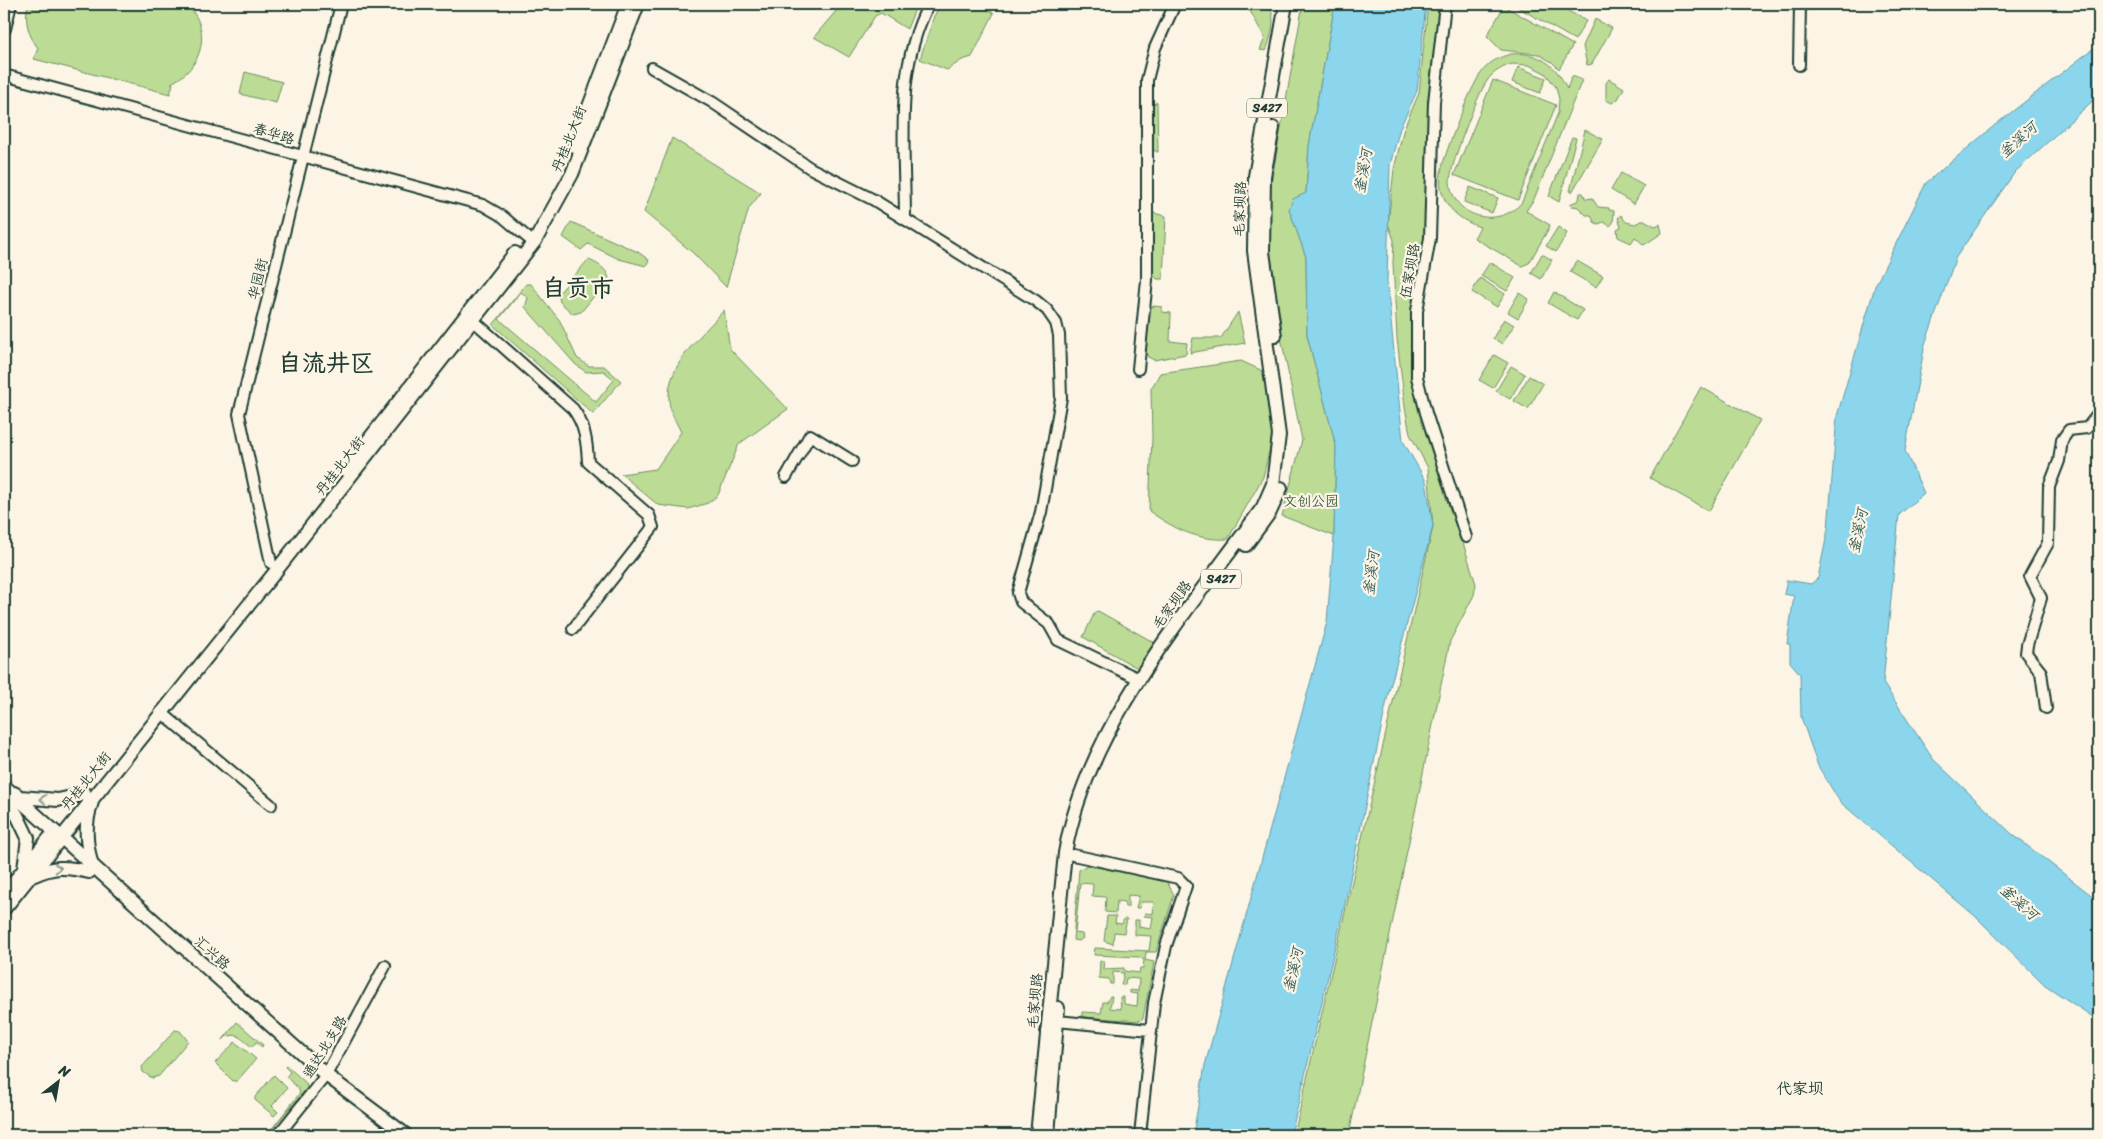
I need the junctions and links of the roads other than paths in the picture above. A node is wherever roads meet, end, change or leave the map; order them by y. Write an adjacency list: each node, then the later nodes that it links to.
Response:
1 (10, 4): 11 (main road)
2 (341, 4): 15 (street, 华园街)
3 (628, 4): 17 (main road, 丹桂北大街)
4 (638, 4): 18 (main road, 丹桂北大街)
5 (929, 4): 16 (street)
6 (1175, 4): 19 (street)
7 (1286, 4): 26 (main road, 毛家坝路 / S427)
8 (1293, 4): 34 (main road, 毛家坝路 / S427)
9 (1445, 4): 23 (street, 伍家坝路)
10 (1800, 4): 12 (street)
11 (4, 29)
12 (1799, 65)
13 (652, 68): 16 (street)
14 (4, 75): 15 (street, 春华路)
15 (302, 157): 17 (street, 春华路); 24 (street, 华园街)
16 (905, 219): 26 (street)
17 (528, 238): 24 (main road, 丹桂北大街)
18 (474, 321): 25 (street); 28 (main road, 丹桂北大街)
19 (1138, 369)
20 (2099, 413): 27 (street)
21 (852, 460): 22 (street)
22 (786, 477)
23 (1466, 537)
24 (271, 563): 30 (main road, 丹桂北大街)
25 (573, 629)
26 (1140, 679): 46 (main road, 毛家坝路 / S427)
27 (2046, 708)
28 (161, 712): 30 (main road, 丹桂北大街); 32 (street)
29 (4, 786): 30 (main road, one-way to 29); 33 (main road)
30 (89, 795): 33 (main road, 丹桂北大街); 35 (main road)
31 (4, 796): 33 (main road); 36 (main road)
32 (271, 805)
33 (56, 837): 35 (main road, 汇兴路); 36 (main road, 丹桂北大街)
34 (1073, 855): 40 (main road, 毛家坝路 / S427); 41 (street)
35 (90, 869): 36 (main road, one-way to 35); 42 (main road, 汇兴路)
36 (27, 873): 37 (main road, 丹桂北大街); 38 (main road, 丹桂北大街)
37 (4, 894)
38 (4, 909)
39 (385, 966): 42 (street, 通达北支路)
40 (1057, 1021): 41 (street); 47 (main road, 毛家坝路 / S427)
41 (1150, 1030): 48 (street)
42 (324, 1078): 43 (street, 通达北支路); 44 (main road); 45 (main road, 汇兴路)
43 (278, 1135)
44 (390, 1135)
45 (406, 1135)
46 (1038, 1135)
47 (1048, 1135)
48 (1140, 1135)

